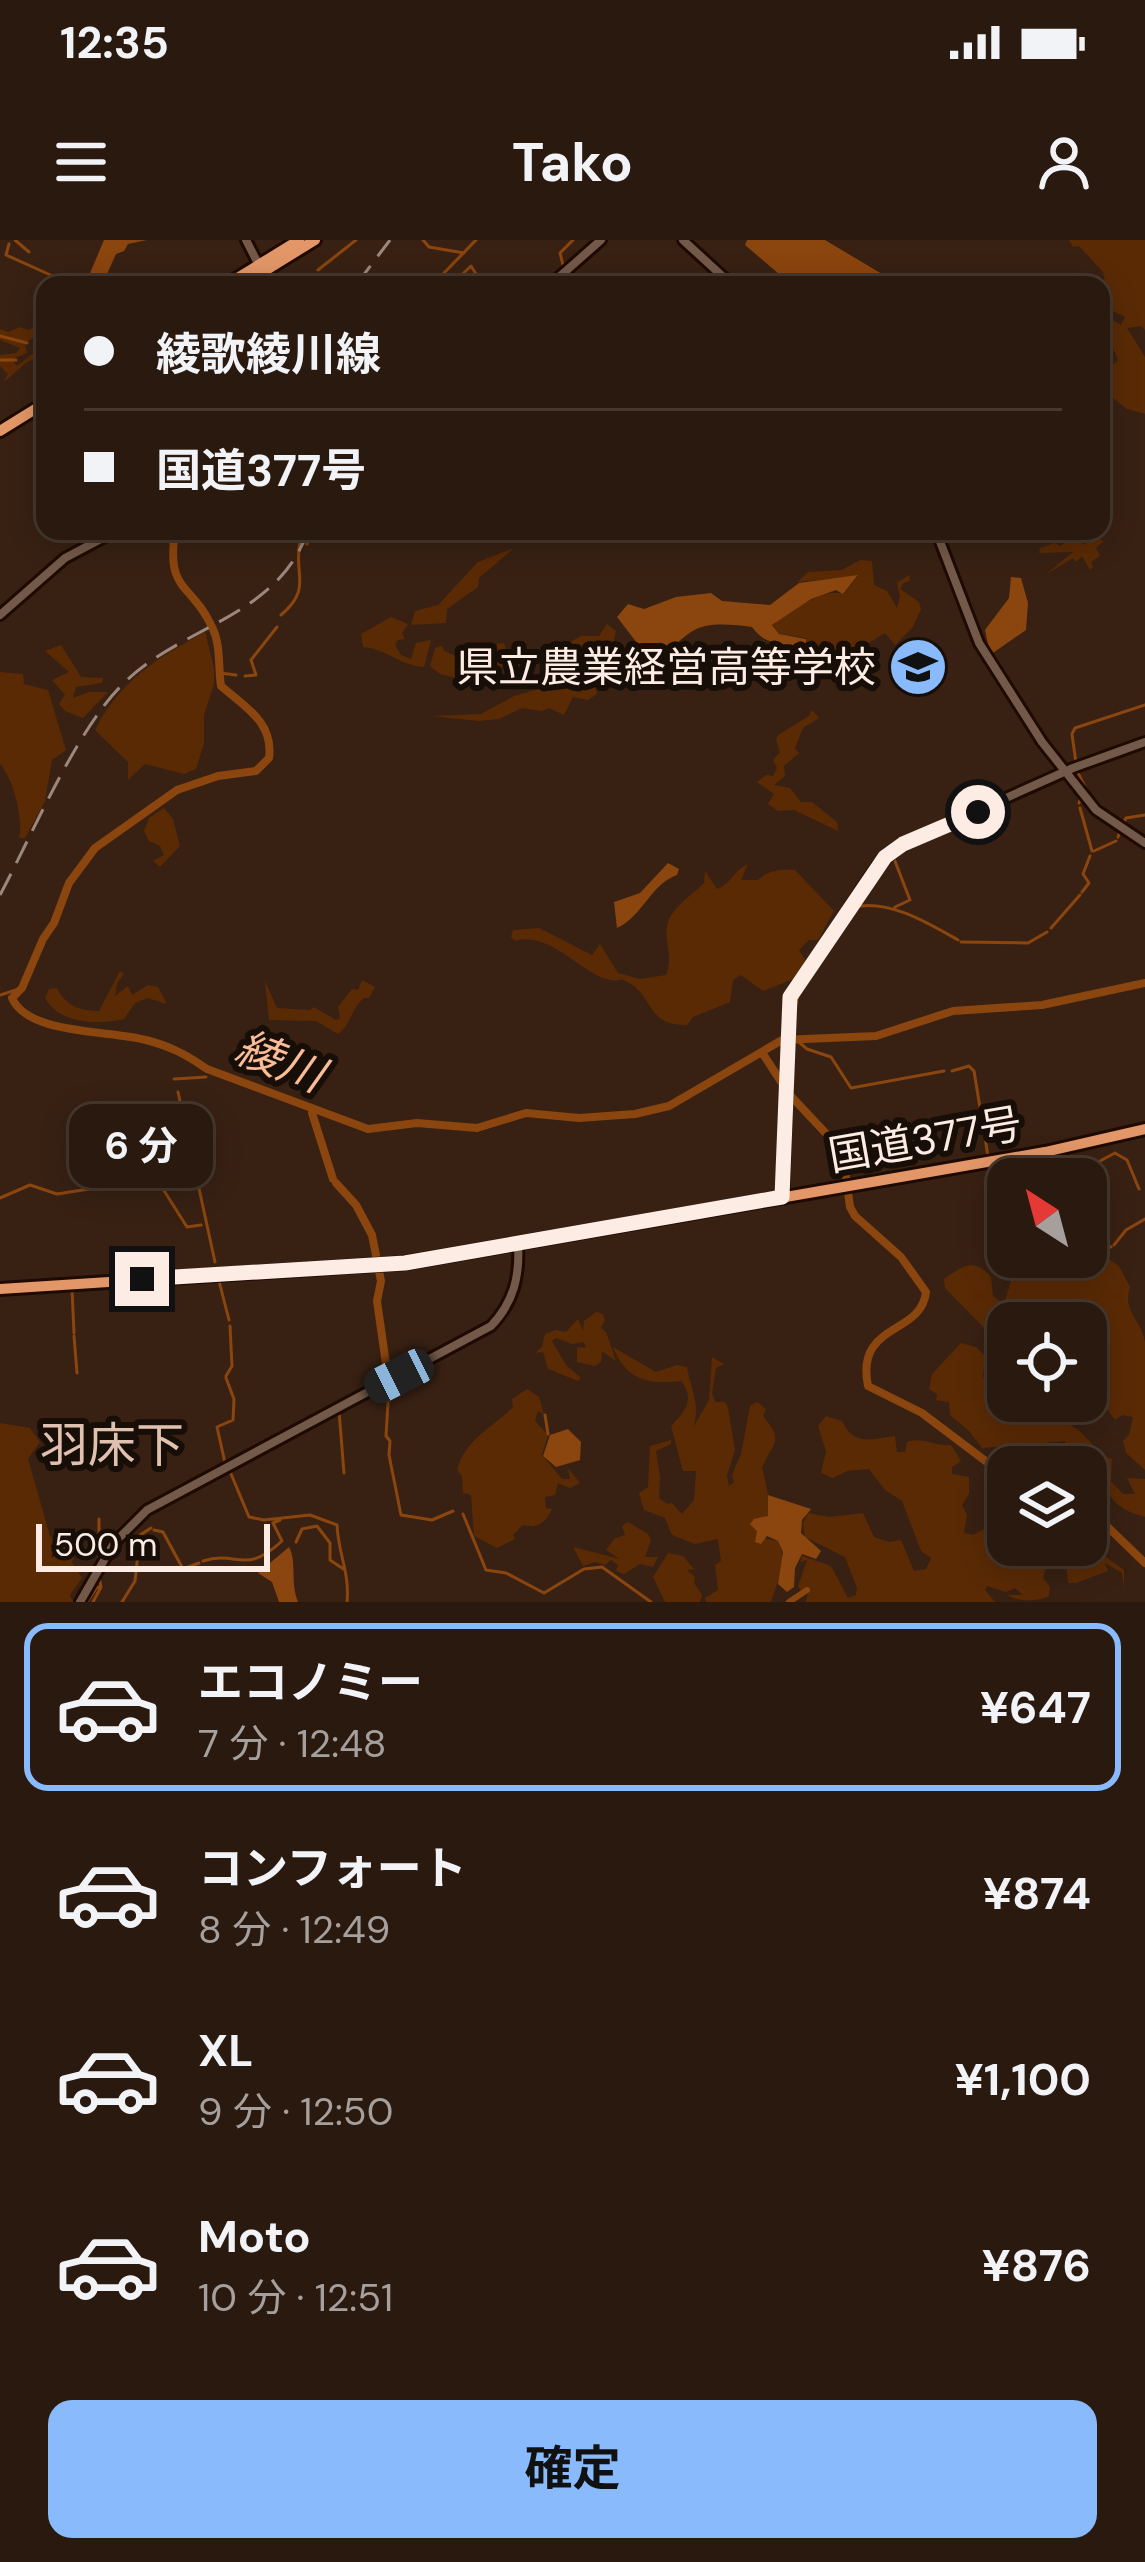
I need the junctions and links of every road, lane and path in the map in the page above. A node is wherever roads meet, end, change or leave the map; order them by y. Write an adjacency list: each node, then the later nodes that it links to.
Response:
1 (246, 240): 6 (main road)
2 (298, 240): 6 (highway)
3 (315, 240): 6 (highway)
4 (601, 240): 10 (main road)
5 (683, 240): 11 (main road)
6 (261, 268): 7 (highway); 8 (highway); 9 (main road)
7 (245, 276)
8 (252, 276)
9 (265, 276)
10 (560, 276)
11 (722, 276)
12 (36, 406): 13 (highway)
13 (0, 428)
14 (99, 540): 16 (main road)
15 (939, 540): 18 (main road)
16 (0, 615)
17 (1145, 742): 18 (main road)
18 (1065, 772): 19 (main road); 21 (main road)
19 (1145, 843)
20 (1145, 1129): 21 (highway, 国道377号)
21 (782, 1197): 22 (highway, 国道377号)
22 (518, 1243): 23 (highway, 国道377号); 24 (main road)
23 (0, 1289)
24 (80, 1602)

